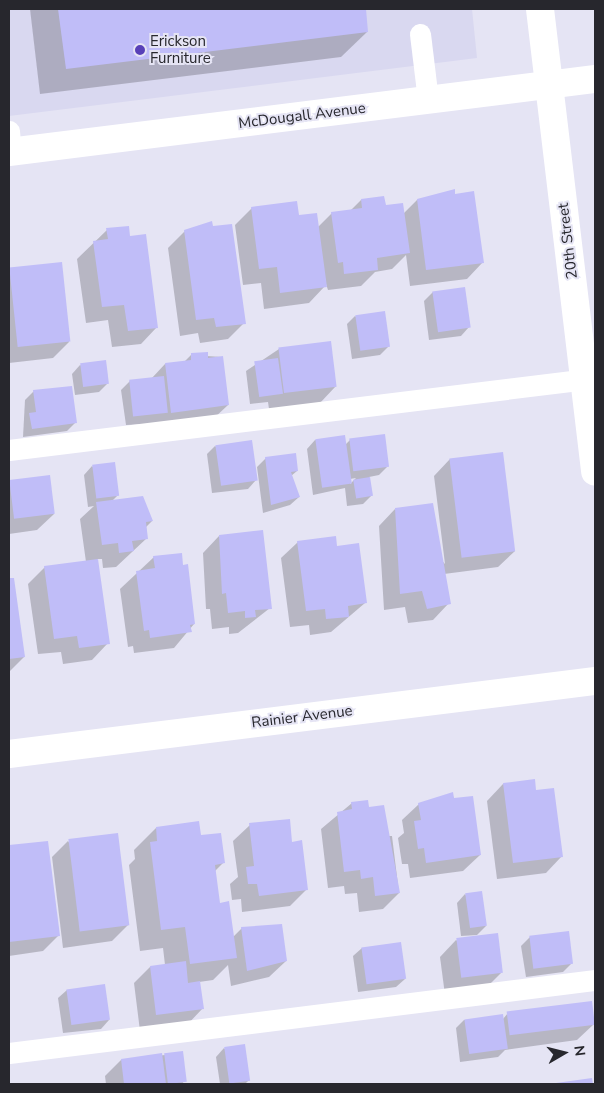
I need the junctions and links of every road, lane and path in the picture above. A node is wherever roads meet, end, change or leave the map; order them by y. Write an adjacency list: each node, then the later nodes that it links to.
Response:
1 (540, 9): 4 (street, 20th Street)
2 (420, 34): 5 (lane)
3 (595, 79): 4 (street, McDougall Avenue)
4 (549, 85): 5 (street, McDougall Avenue); 7 (street, 20th Street)
5 (428, 100): 6 (street, McDougall Avenue)
6 (10, 145)
7 (590, 379): 8 (lane); 9 (street, 20th Street)
8 (9, 450)
9 (595, 472)
10 (595, 681): 11 (street, Rainier Avenue)
11 (9, 754)
12 (595, 980): 13 (lane)
13 (9, 1052)

